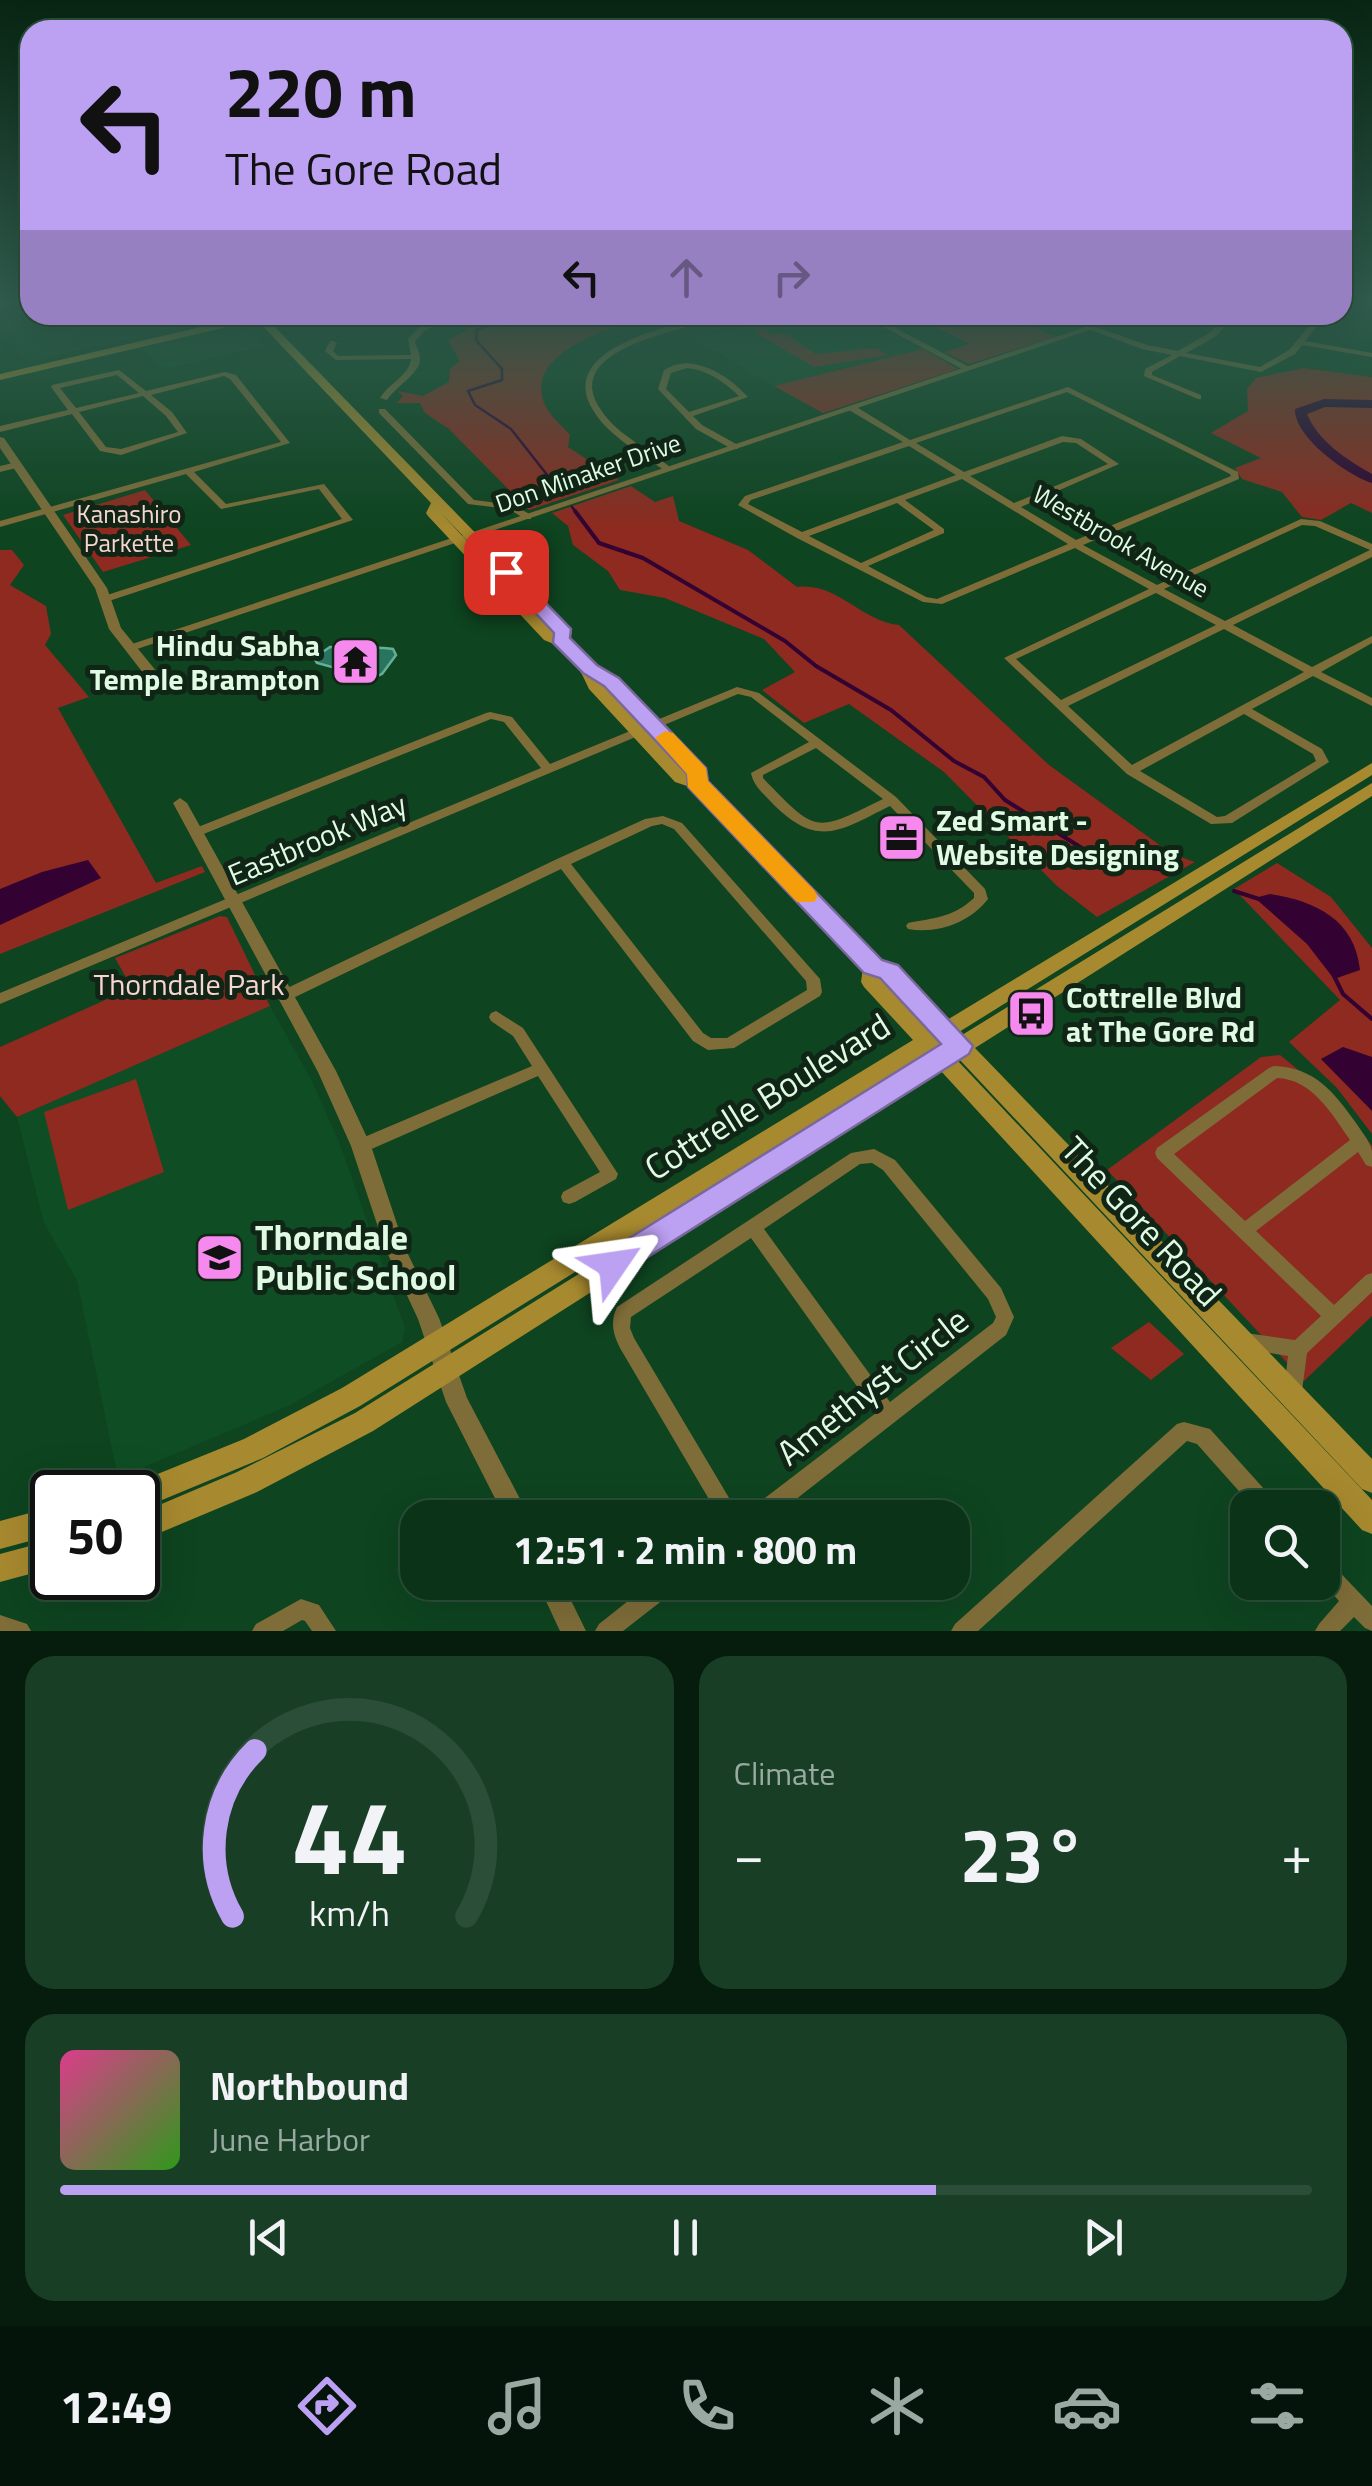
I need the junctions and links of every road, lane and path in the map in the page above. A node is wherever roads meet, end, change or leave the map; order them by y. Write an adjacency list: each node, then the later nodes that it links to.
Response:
1 (90, 378): 16 (street)
2 (127, 378): 12 (street)
3 (215, 378): 12 (street)
4 (233, 378): 26 (street)
5 (319, 378): 34 (main road, The Gore Road)
6 (404, 378): 14 (street)
7 (588, 378): 24 (street)
8 (665, 378): 18 (street)
9 (718, 378): 18 (street)
10 (945, 378): 15 (street, Don Minaker Drive)
11 (1153, 378): 13 (street)
12 (146, 393): 16 (street); 16 (street)
13 (1198, 397)
14 (384, 398)
15 (852, 408): 21 (street, Westbrook Avenue); 22 (street, Don Minaker Drive)
16 (73, 411): 19 (street)
17 (382, 411): 31 (street)
18 (688, 416): 22 (street)
19 (0, 429)
20 (0, 440): 23 (street)
21 (911, 441): 27 (street, Westbrook Avenue); 33 (street); 35 (street)
22 (735, 447): 24 (street, Don Minaker Drive)
23 (17, 465): 25 (street); 30 (street)
24 (668, 469): 31 (street, Don Minaker Drive)
25 (0, 470)
26 (190, 473): 30 (street); 39 (street)
27 (965, 474): 28 (street); 29 (street, Westbrook Avenue); 29 (street)
28 (898, 499): 33 (street); 37 (street)
29 (1015, 506): 35 (street, Westbrook Avenue)
30 (50, 513): 32 (street); 39 (street)
31 (528, 517): 34 (street, Don Minaker Drive)
32 (0, 524)
33 (800, 536): 37 (street)
34 (465, 537): 42 (street); 48 (main road, The Gore Road)
35 (1077, 545): 37 (street); 38 (street, Westbrook Avenue)
36 (1372, 550): 38 (street); 40 (street)
37 (861, 566)
38 (1154, 588): 40 (street, Westbrook Avenue); 46 (street)
39 (105, 599): 42 (street)
40 (1224, 626): 43 (street, Westbrook Avenue); 46 (street)
41 (1372, 640): 43 (street)
42 (130, 648): 44 (street)
43 (1312, 672): 45 (street, Westbrook Avenue); 47 (street)
44 (152, 675)
45 (1372, 703)
46 (1059, 706): 52 (street)
47 (1243, 709): 52 (street); 52 (street)
48 (644, 727): 49 (street, Eastbrook Way); 50 (street, Eastbrook Way); 64 (main road, The Gore Road)
49 (817, 743): 54 (street); 54 (street)
50 (546, 768): 56 (street); 59 (street, Eastbrook Way)
51 (1372, 768): 58 (main road, Cottrelle Boulevard)
52 (1131, 770)
53 (1372, 788): 58 (main road, Cottrelle Boulevard)
54 (892, 800): 60 (street)
55 (180, 803): 56 (street)
56 (197, 832): 59 (street)
57 (562, 862): 57 (street); 61 (street)
58 (1177, 898): 64 (main road, Cottrelle Boulevard)
59 (236, 901): 61 (street); 62 (street, Eastbrook Way)
60 (913, 926)
61 (284, 996): 67 (street)
62 (0, 999)
63 (496, 1017): 65 (street)
64 (943, 1044): 74 (main road, Cottrelle Boulevard); 75 (main road, The Gore Road); 77 (main road, Cottrelle Boulevard)
65 (542, 1068): 67 (street); 69 (street)
66 (1359, 1142): 68 (street); 71 (street); 71 (street)
67 (361, 1146): 74 (street)
68 (1372, 1160)
69 (569, 1197)
70 (752, 1226): 79 (street); 79 (street, Amethyst Circle); 84 (street, Amethyst Circle)
71 (1244, 1231): 73 (street)
72 (1372, 1282): 73 (street)
73 (1332, 1316): 76 (street)
74 (438, 1345): 77 (street); 81 (main road, Cottrelle Boulevard)
75 (1236, 1348): 76 (street); 78 (main road, The Gore Road); 87 (main road, The Gore Road)
76 (1298, 1349): 78 (street)
77 (447, 1371): 83 (street); 86 (main road, Cottrelle Boulevard)
78 (1293, 1396): 80 (main road, The Gore Road)
79 (888, 1415): 85 (street, Amethyst Circle)
80 (1372, 1479)
81 (160, 1487)
82 (1252, 1490): 103 (street)
83 (507, 1500)
84 (721, 1500)
85 (778, 1500)
86 (160, 1518)
87 (1372, 1520)
88 (30, 1527): 89 (main road)
89 (0, 1535)
90 (30, 1560): 91 (main road)
91 (0, 1568)
92 (1340, 1587): 95 (street)
93 (558, 1600): 101 (street)
94 (646, 1600): 102 (street)
95 (1354, 1602): 96 (street); 104 (street)
96 (1372, 1621)
97 (0, 1626): 98 (street)
98 (20, 1631)
99 (263, 1631): 100 (street)
100 (326, 1631)
101 (573, 1631)
102 (606, 1631)
103 (962, 1631)
104 (1326, 1631)

